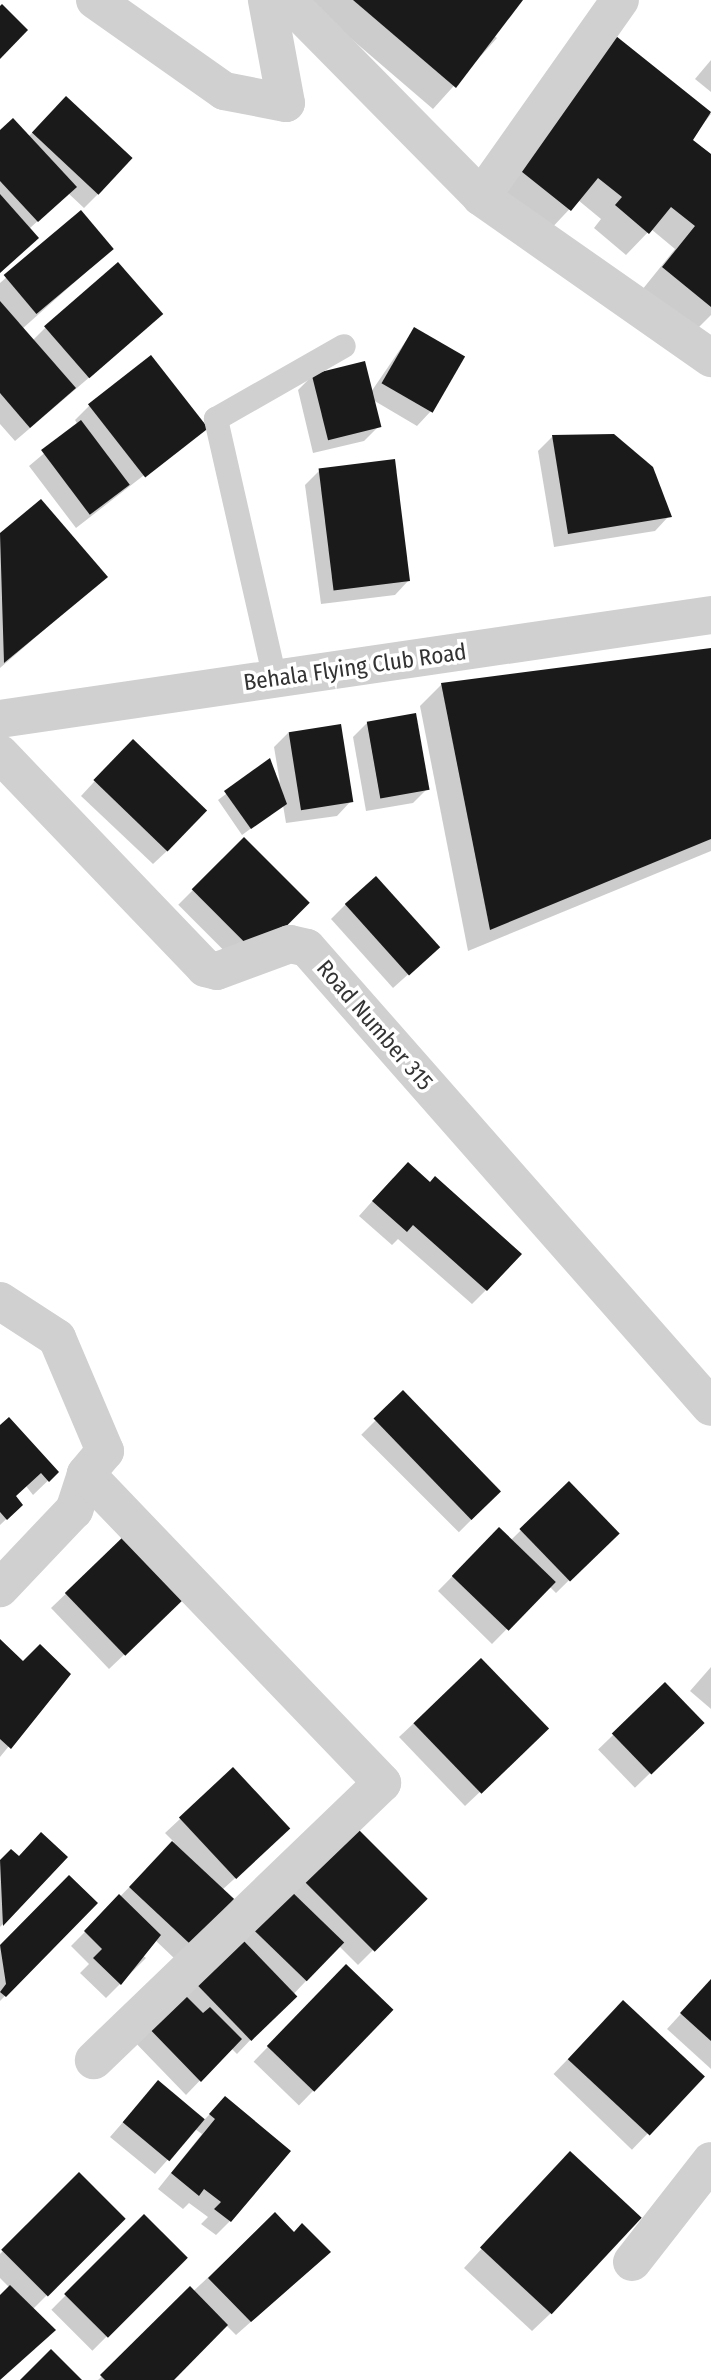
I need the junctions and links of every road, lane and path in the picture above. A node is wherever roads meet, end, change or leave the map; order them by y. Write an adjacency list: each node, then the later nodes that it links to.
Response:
1 (95, 0): 2 (street)
2 (267, 0)
3 (287, 0): 5 (street)
4 (620, 0): 5 (street)
5 (481, 197): 7 (street)
6 (344, 345): 9 (lane)
7 (709, 354)
8 (711, 615): 9 (street, Behala Flying Club Road)
9 (275, 678): 10 (street, Behala Flying Club Road)
10 (0, 719)
11 (0, 754): 13 (street, Road Number 315)
12 (0, 1301): 14 (street)
13 (711, 1406)
14 (86, 1474): 15 (street); 16 (street)
15 (0, 1588)
16 (94, 2060)
17 (711, 2161): 18 (street)
18 (632, 2262)

